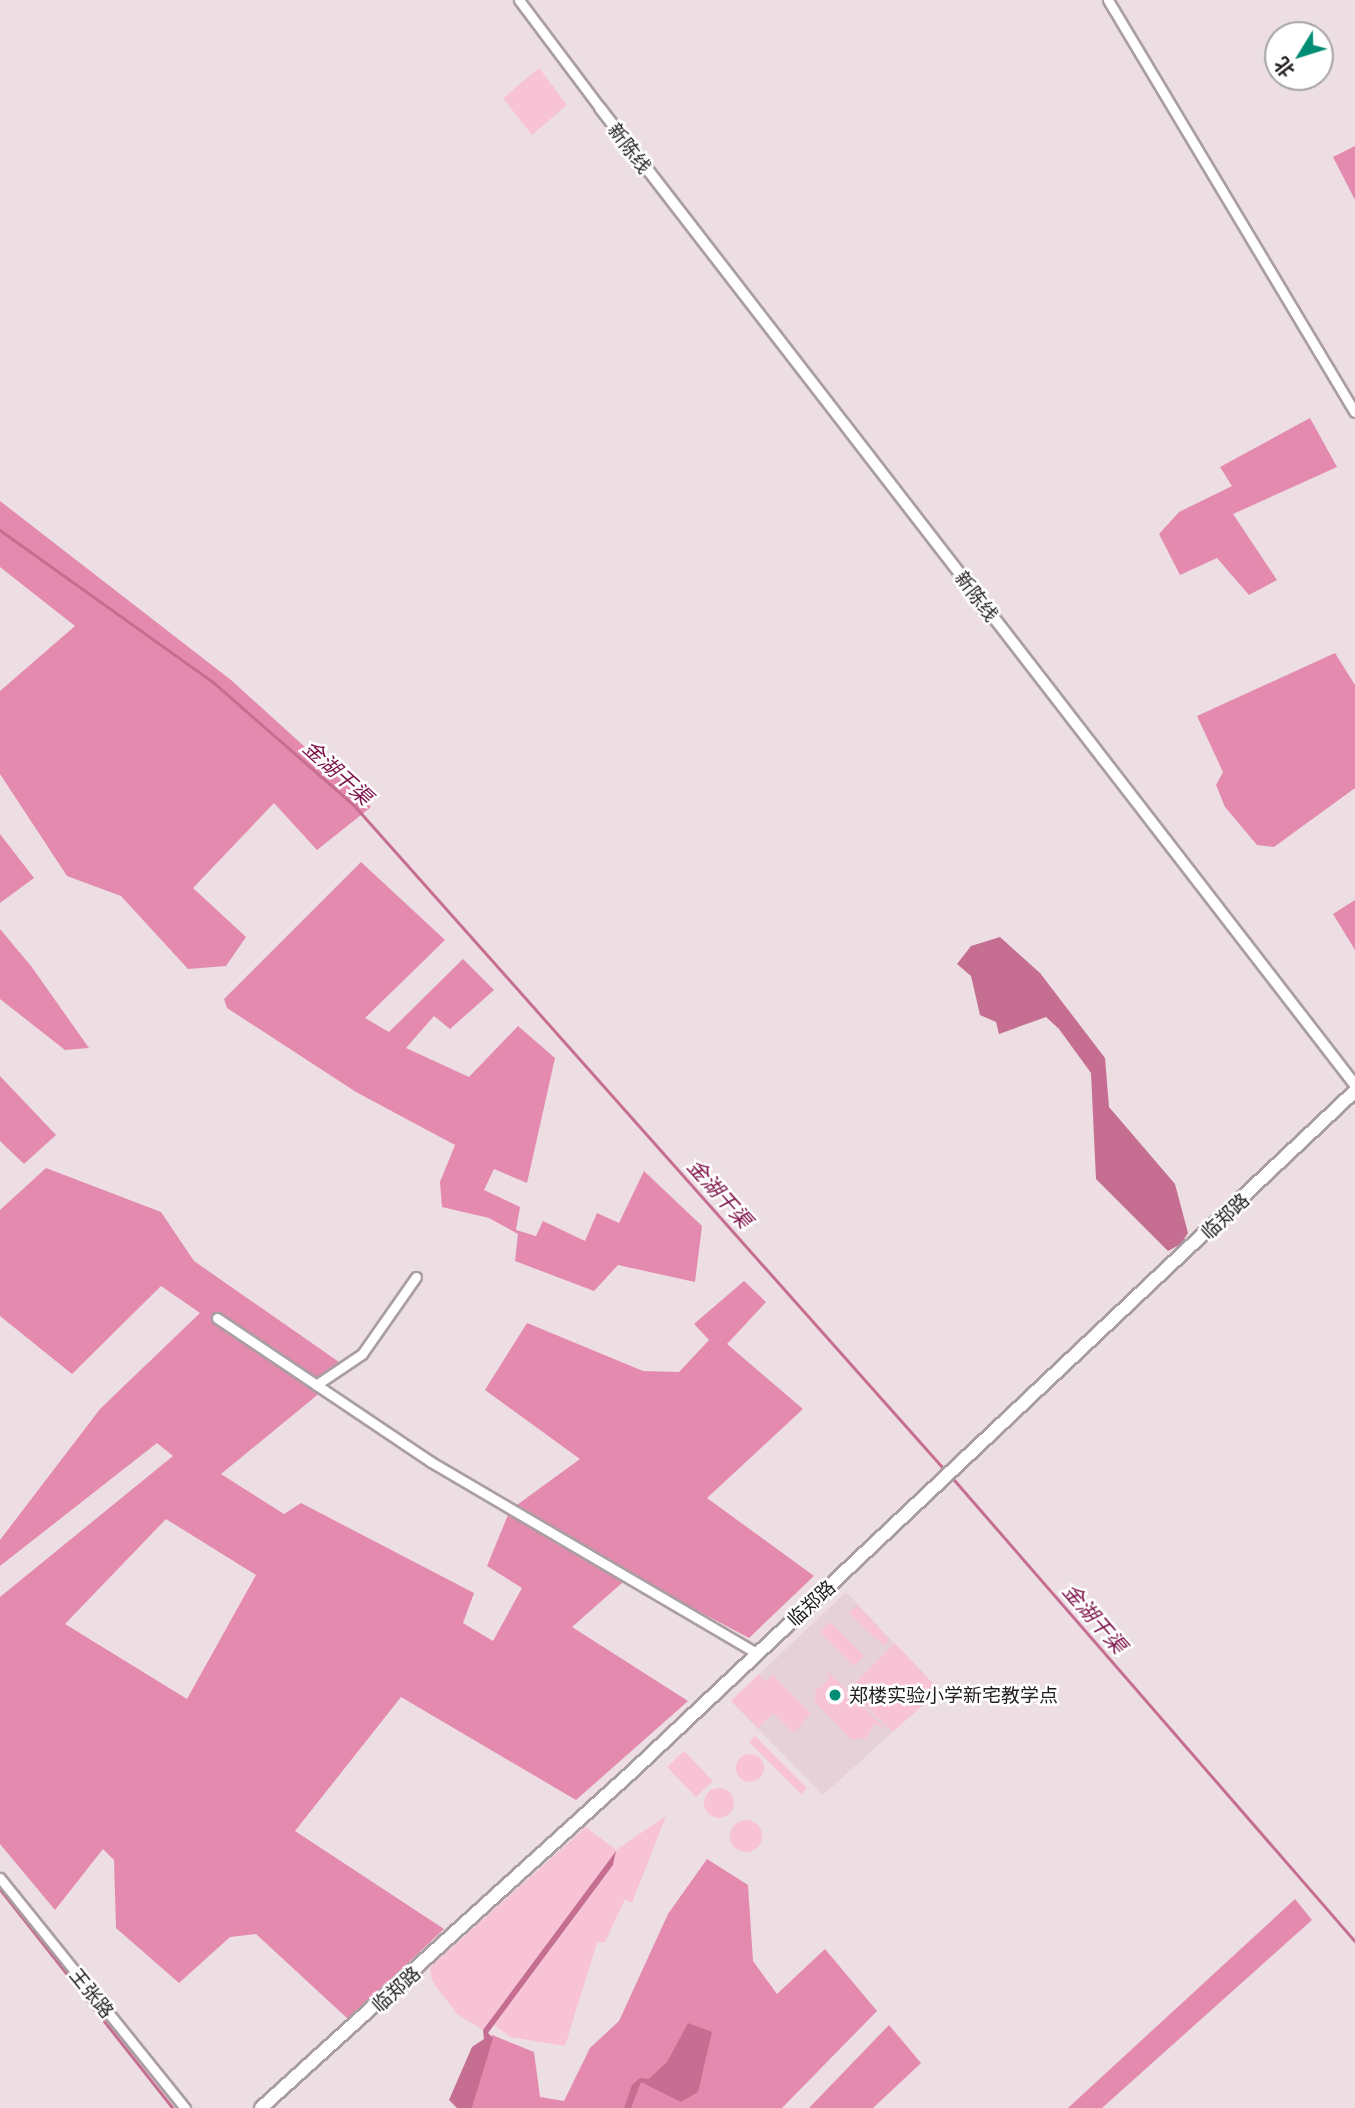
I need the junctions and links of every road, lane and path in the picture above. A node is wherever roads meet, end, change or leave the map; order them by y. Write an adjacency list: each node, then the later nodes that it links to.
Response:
1 (519, 0): 3 (street)
2 (1108, 0): 4 (street)
3 (600, 108): 5 (street, 新陈线)
4 (1355, 412)
5 (1355, 1085)
6 (1355, 1091): 10 (main road, 临郑路)
7 (416, 1277): 9 (street)
8 (217, 1318): 9 (street)
9 (316, 1385): 10 (street)
10 (757, 1653): 13 (main road, 临郑路)
11 (0, 1878): 12 (street, 王张路)
12 (185, 2108)
13 (261, 2108)

